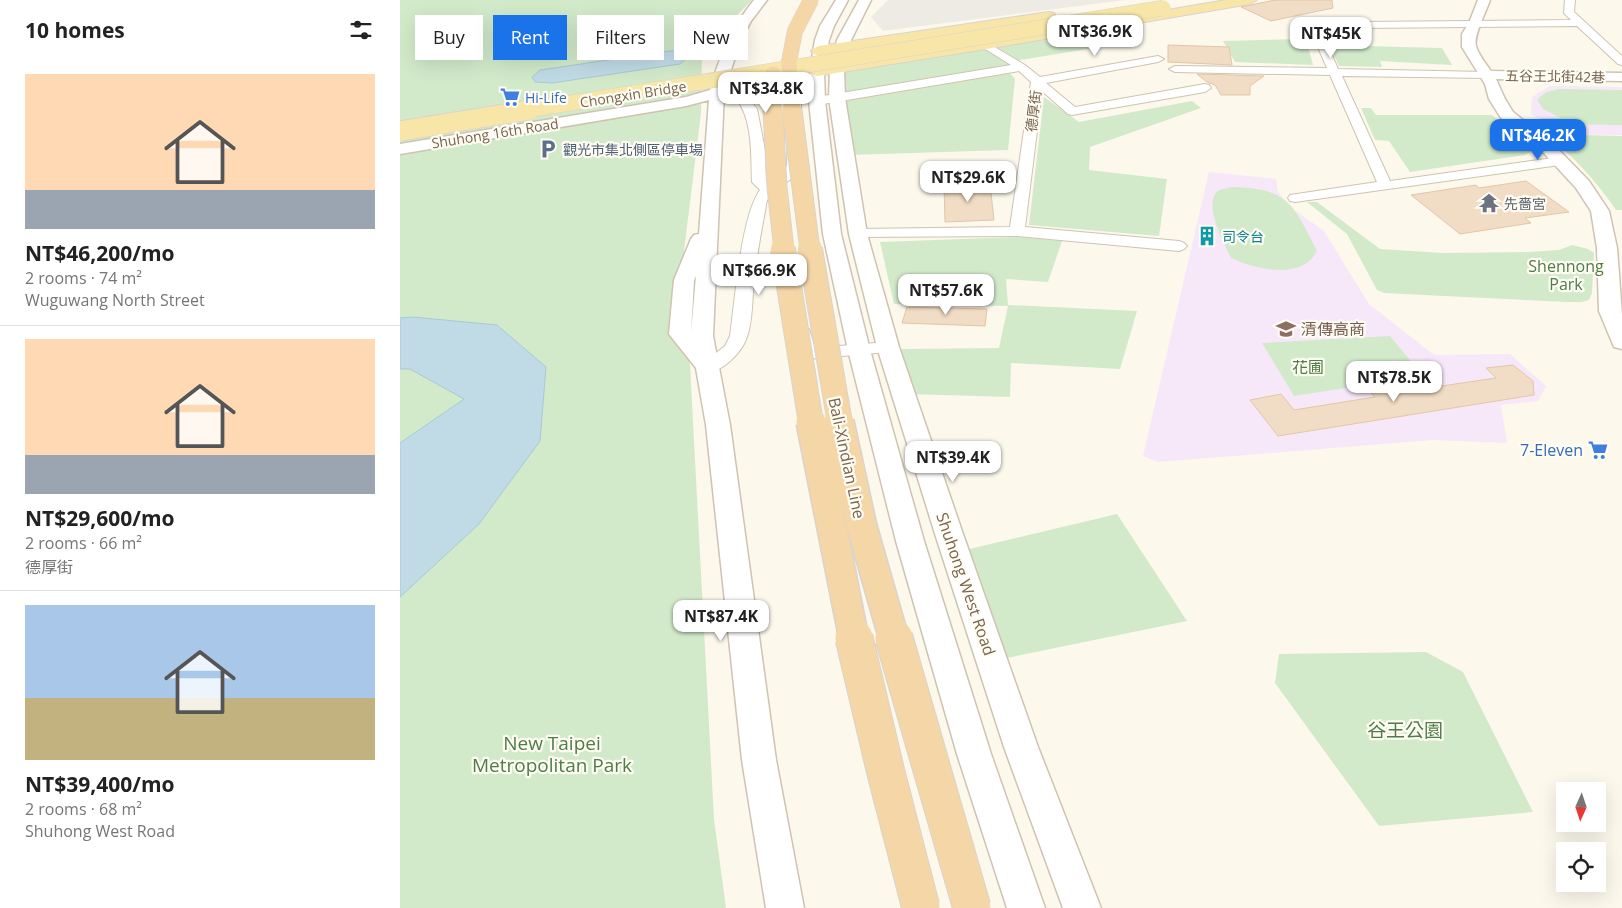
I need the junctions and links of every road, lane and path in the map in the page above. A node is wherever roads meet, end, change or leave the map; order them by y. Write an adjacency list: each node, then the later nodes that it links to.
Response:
1 (761, 0): 27 (street)
2 (794, 0): 12 (highway)
3 (811, 0): 45 (highway, Bali-Xindian Line, bridge)
4 (842, 0): 22 (street)
5 (865, 0): 22 (street)
6 (1183, 0): 11 (main road)
7 (1214, 0): 11 (main road)
8 (1250, 0): 15 (main road)
9 (1484, 0): 13 (street)
10 (1570, 0): 14 (street)
11 (1157, 4): 22 (main road); 28 (main road, Chongxin Bridge); 29 (main road, Chongxin Bridge, bridge)
12 (782, 23)
13 (1476, 23): 14 (street); 21 (street); 23 (street)
14 (1580, 23): 18 (street)
15 (986, 45): 19 (street); 22 (main road)
16 (774, 55): 44 (highway, Bali-Xindian Line, bridge)
17 (1158, 59): 25 (street)
18 (1622, 62)
19 (1021, 68): 22 (street); 25 (street)
20 (1175, 69): 21 (street)
21 (1335, 72): 23 (street); 33 (street)
22 (827, 74): 34 (street); 37 (street, Shuhong West Road); 41 (street)
23 (1487, 75): 24 (street, 五谷王北街42巷); 32 (street)
24 (1622, 77)
25 (1036, 81): 26 (street); 36 (street, 德厚街)
26 (1204, 88)
27 (717, 93): 30 (street, Shuhong 16th Road); 31 (street, Shuhong 16th Road); 34 (street); 42 (street)
28 (400, 126)
29 (400, 132)
30 (400, 140)
31 (400, 149)
32 (1560, 161): 33 (street); 39 (street)
33 (1385, 185): 35 (street)
34 (768, 189): 41 (street); 42 (street)
35 (1295, 198)
36 (1017, 231): 37 (street); 38 (street)
37 (858, 234): 40 (street, Shuhong West Road)
38 (1179, 246)
39 (1622, 342)
40 (888, 347): 41 (street); 47 (street, Shuhong West Road)
41 (858, 350): 46 (street)
42 (708, 368): 43 (street)
43 (785, 908)
44 (922, 908)
45 (972, 908)
46 (1026, 908)
47 (1082, 908)

